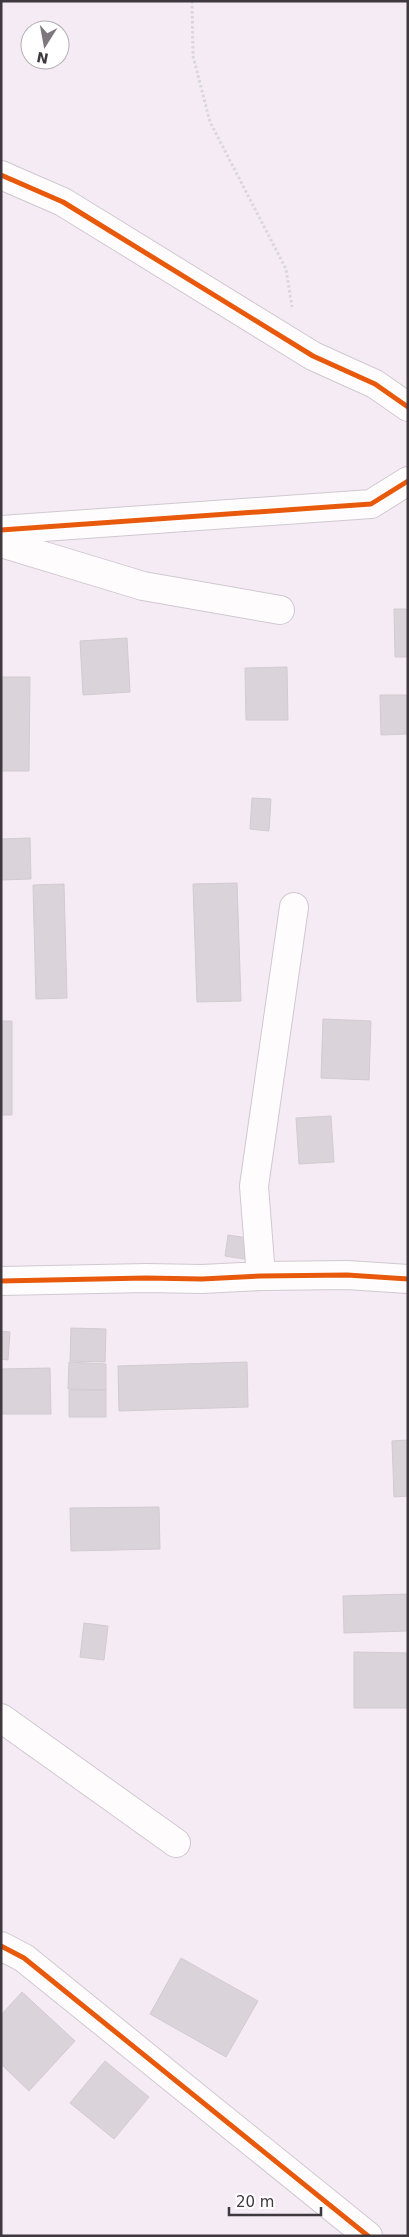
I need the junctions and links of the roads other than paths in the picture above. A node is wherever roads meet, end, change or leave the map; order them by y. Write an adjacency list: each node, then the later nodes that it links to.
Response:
1 (1, 175): 2 (street)
2 (408, 407)
3 (408, 481): 4 (street)
4 (1, 530)
5 (1, 543): 6 (street)
6 (280, 610)
7 (294, 907): 8 (street)
8 (261, 1276): 9 (street); 10 (street)
9 (408, 1279)
10 (1, 1281)
11 (1, 1718): 12 (street)
12 (176, 1843)
13 (1, 1946): 14 (street)
14 (368, 2236)

